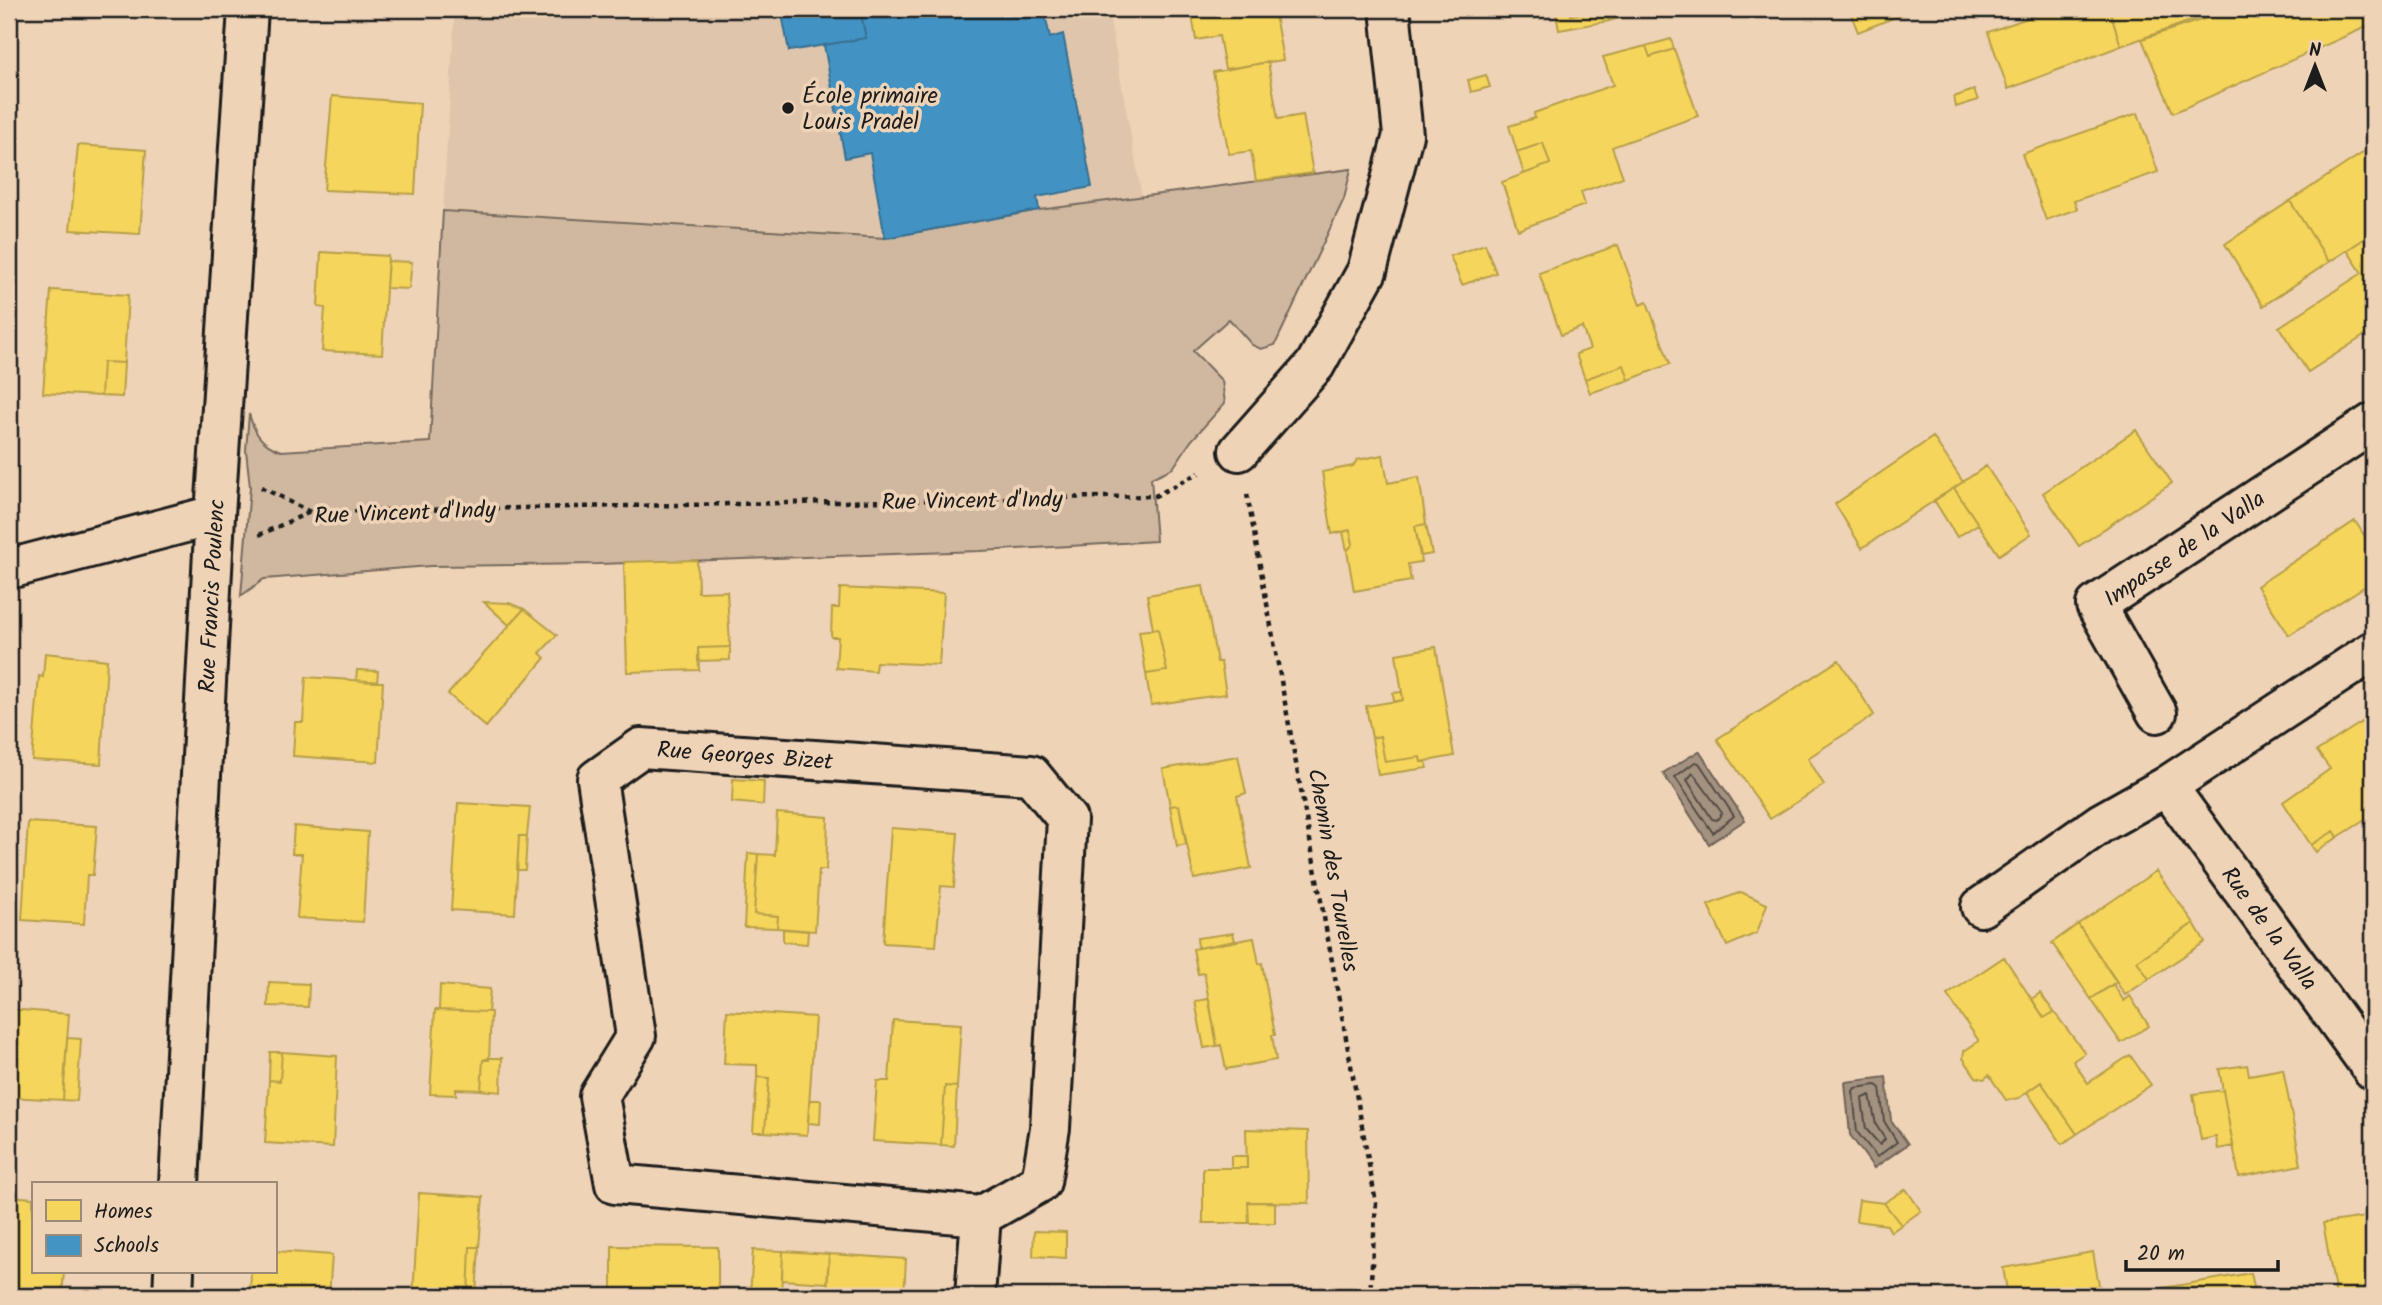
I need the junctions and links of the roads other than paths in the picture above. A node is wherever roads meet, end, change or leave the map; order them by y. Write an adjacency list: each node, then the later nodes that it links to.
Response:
1 (248, 9): 5 (street, Rue Francis Poulenc)
2 (1390, 9): 4 (street)
3 (2373, 423): 8 (street, Impasse de la Valla)
4 (1240, 451)
5 (215, 515): 6 (street); 12 (street, Rue Francis Poulenc)
6 (9, 569)
7 (2373, 651): 9 (street)
8 (2157, 713)
9 (2167, 786): 10 (street); 11 (street, Rue de la Valla)
10 (1982, 907)
11 (2373, 1070)
12 (179, 1182)
13 (981, 1216): 13 (street, Rue Georges Bizet); 16 (street)
14 (174, 1274): 15 (street)
15 (173, 1296)
16 (975, 1296)

